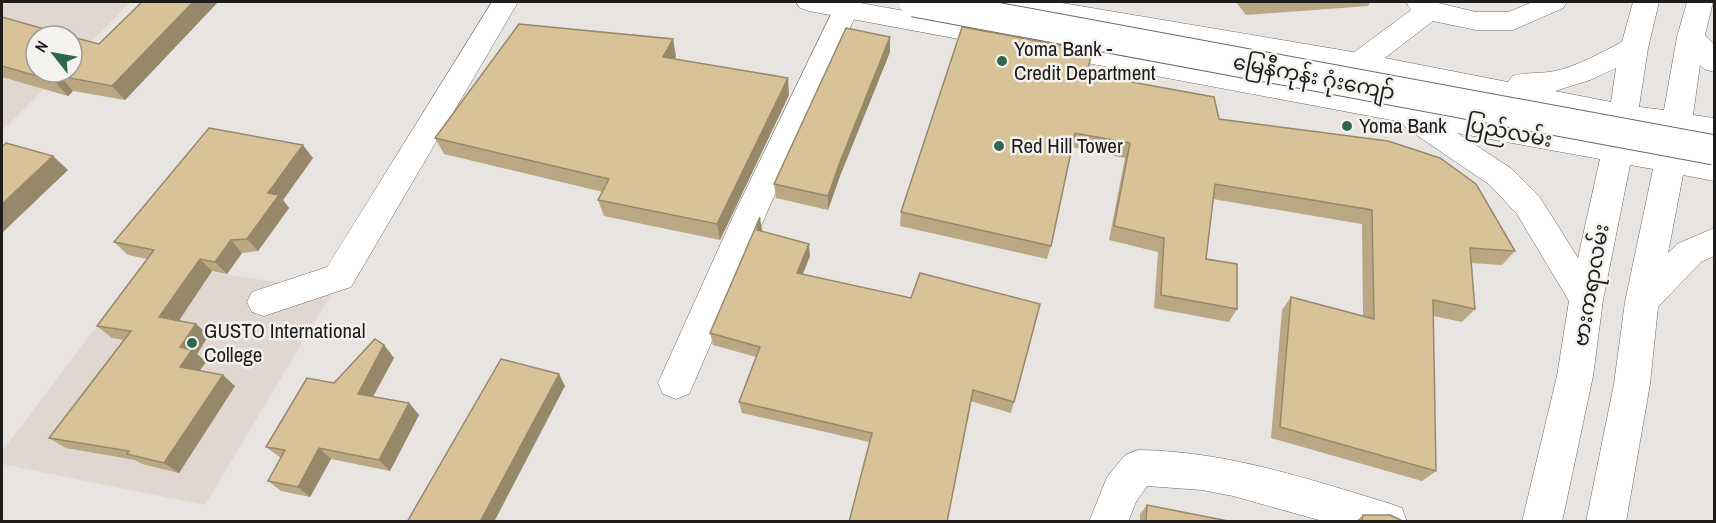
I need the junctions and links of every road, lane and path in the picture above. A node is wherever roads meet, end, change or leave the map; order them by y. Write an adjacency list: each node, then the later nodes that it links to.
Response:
1 (505, 2): 26 (main road)
2 (809, 2): 9 (main road, ပြည်လမ်း)
3 (914, 2): 20 (main road, မြေနီကုန်း ဂုံးကျော်, bridge)
4 (1007, 2): 10 (main road, ပြည်လမ်း)
5 (1554, 2): 8 (main road)
6 (1646, 2): 12 (main road, ဗားကရာလမ်း)
7 (1700, 2): 11 (main road)
8 (1424, 6): 14 (main road)
9 (846, 8): 16 (main road, ပြည်လမ်း); 28 (main road)
10 (1077, 8): 14 (main road, ပြည်လမ်း)
11 (1691, 37): 13 (main road); 18 (main road)
12 (1634, 48): 15 (main road); 17 (main road, ဗားကရာလမ်း)
13 (1714, 62)
14 (1359, 63): 15 (main road, ပြည်လမ်း)
15 (1463, 82): 17 (main road, ပြည်လမ်း)
16 (1405, 112): 21 (main road, ပြည်လမ်း); 25 (main road)
17 (1623, 115): 18 (main road, ပြည်လမ်း); 21 (main road, ဗားကရာလမ်း)
18 (1676, 122): 19 (main road, ပြည်လမ်း); 22 (main road)
19 (1714, 129)
20 (1714, 150)
21 (1617, 152): 22 (main road, ပြည်လမ်း); 25 (main road, ဗားကရာလမ်း)
22 (1670, 162): 23 (main road, ပြည်လမ်း); 27 (main road)
23 (1714, 169)
24 (1714, 241): 27 (main road)
25 (1586, 300): 31 (main road, ဗားကရာလမ်း)
26 (264, 302)
27 (1642, 302): 32 (main road)
28 (676, 383)
29 (1108, 522): 30 (main road)
30 (1388, 522)
31 (1542, 522)
32 (1606, 522)

